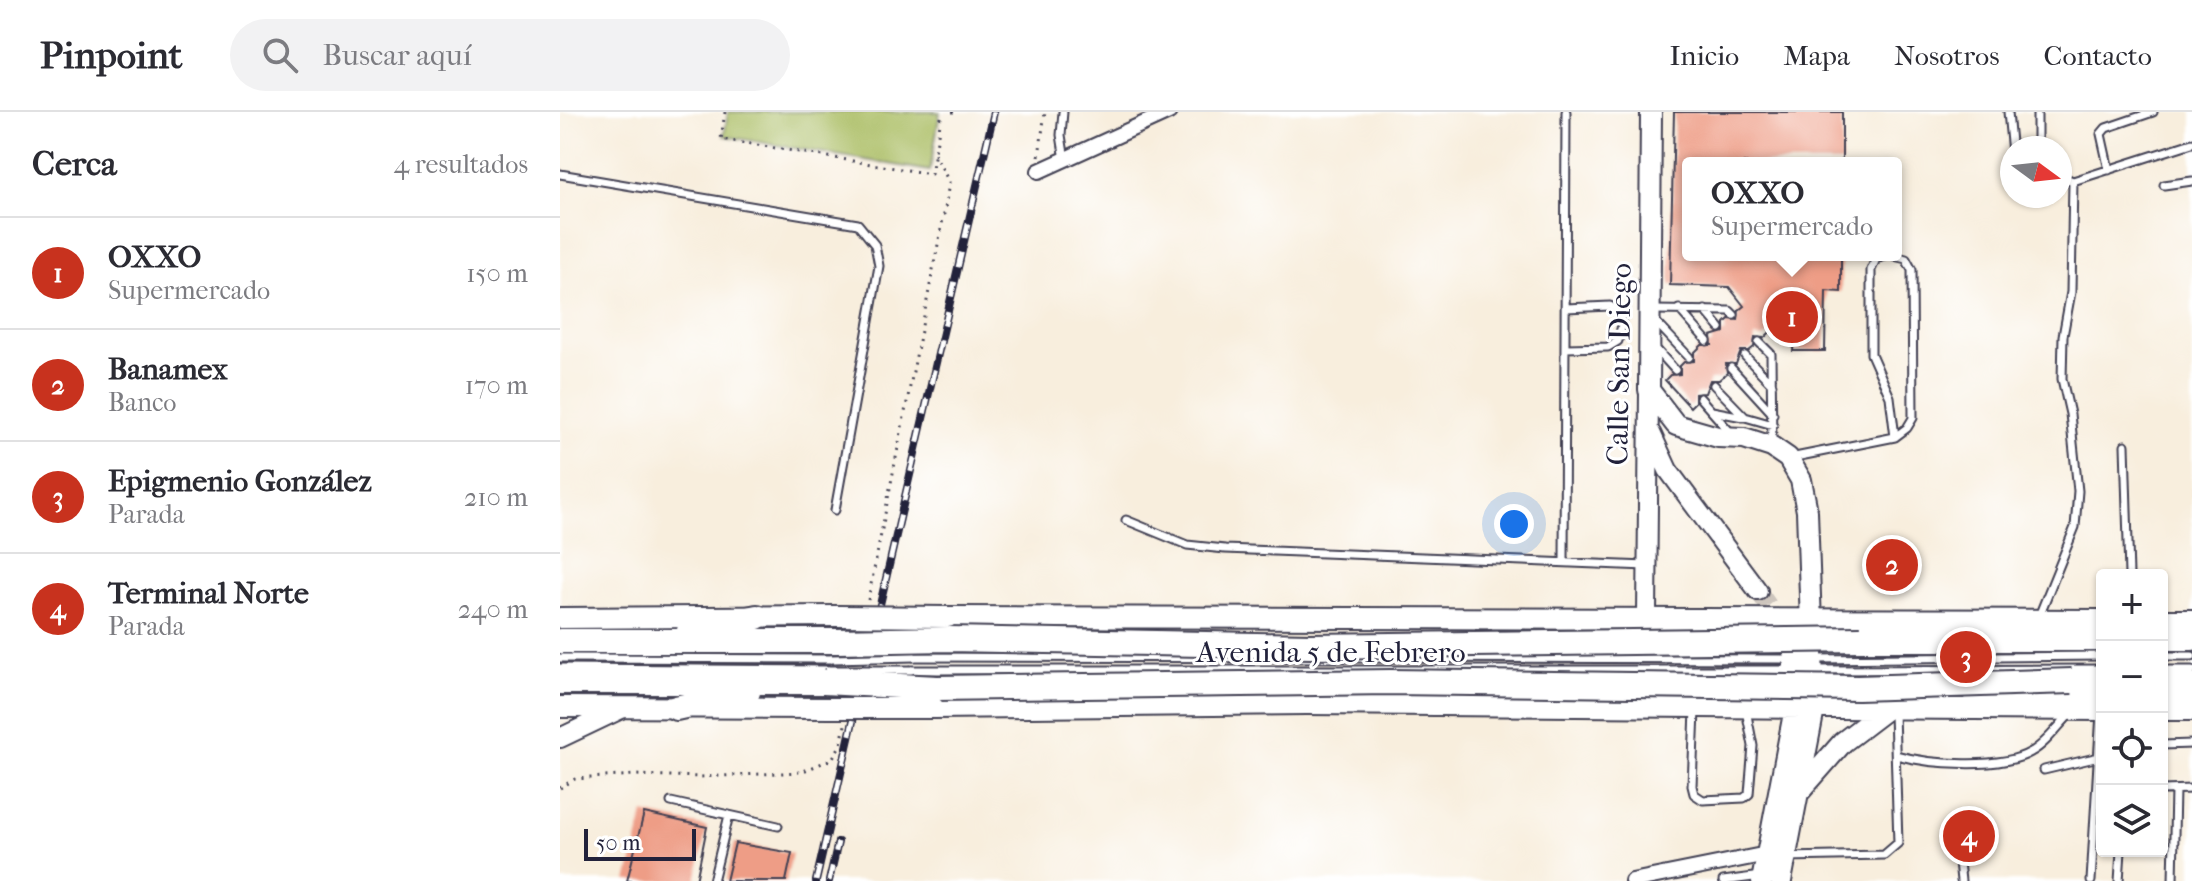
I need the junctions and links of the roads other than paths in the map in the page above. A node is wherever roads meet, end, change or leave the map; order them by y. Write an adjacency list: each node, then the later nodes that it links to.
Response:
1 (1063, 112): 11 (lane)
2 (1169, 112): 11 (street)
3 (1566, 112): 20 (lane)
4 (1651, 112): 23 (main road, Calle San Diego)
5 (2008, 112): 8 (lane)
6 (2037, 112): 9 (lane)
7 (2153, 112): 12 (lane)
8 (2010, 136)
9 (2037, 136)
10 (2192, 143): 12 (lane)
11 (1065, 160): 13 (street)
12 (2109, 170): 15 (lane)
13 (1039, 171)
14 (560, 174): 47 (lane)
15 (2073, 181): 57 (lane)
16 (2192, 181): 17 (lane)
17 (2164, 185)
18 (1902, 258): 44 (lane)
19 (1875, 261): 44 (lane)
20 (1566, 308): 29 (lane); 29 (lane)
21 (1679, 309): 22 (lane); 23 (lane); 26 (lane)
22 (1705, 310): 24 (lane); 25 (lane)
23 (1649, 312): 27 (main road, Calle San Diego); 31 (lane)
24 (1734, 315)
25 (1720, 328)
26 (1707, 341)
27 (1649, 342): 33 (lane); 36 (main road, Calle San Diego)
28 (1759, 342): 34 (lane)
29 (1566, 348): 49 (lane)
30 (1745, 356): 34 (lane)
31 (1689, 357)
32 (1731, 368): 39 (lane)
33 (1675, 370)
34 (1772, 384): 39 (lane)
35 (1714, 385): 40 (lane)
36 (1649, 390): 42 (street, Calle San Diego); 43 (main road)
37 (1700, 398): 38 (lane)
38 (1712, 411): 40 (lane); 43 (lane)
39 (1773, 414): 41 (lane)
40 (1745, 417): 41 (lane)
41 (1773, 425): 46 (lane)
42 (1648, 427): 50 (street, Calle San Diego); 52 (street)
43 (1736, 437): 46 (main road)
44 (1895, 437): 46 (lane)
45 (2125, 445): 51 (lane)
46 (1780, 452): 56 (main road)
47 (835, 510)
48 (1126, 520): 49 (lane)
49 (1564, 562): 50 (lane)
50 (1647, 566): 54 (street, Calle San Diego)
51 (2129, 569)
52 (1758, 591)
53 (757, 617): 55 (main road, Avenida 5 de Febrero); 58 (main road, Avenida 5 de Febrero, bridge); 67 (highway)
54 (1647, 617): 56 (main road, Avenida 5 de Febrero); 58 (main road, Avenida 5 de Febrero)
55 (560, 618)
56 (1802, 618): 57 (main road, Avenida 5 de Febrero); 73 (main road)
57 (2038, 619): 59 (main road, Avenida 5 de Febrero)
58 (1385, 620): 62 (street)
59 (2096, 620)
60 (2168, 620): 61 (main road)
61 (2192, 620)
62 (1679, 629)
63 (2168, 638): 64 (highway)
64 (2192, 638)
65 (2091, 639): 72 (highway, Avenida 5 de Febrero, bridge)
66 (560, 641): 67 (highway, Avenida 5 de Febrero)
67 (643, 641): 72 (highway, Avenida 5 de Febrero)
68 (2096, 656): 73 (lane)
69 (2168, 656): 70 (lane)
70 (2192, 656)
71 (560, 658): 72 (lane)
72 (830, 663): 73 (lane, bridge); 73 (lane, bridge); 74 (lane); 79 (highway, Avenida 5 de Febrero); 80 (highway, Avenida 5 de Febrero, bridge)
73 (1803, 665): 75 (lane); 92 (main road)
74 (560, 668)
75 (2096, 669)
76 (2168, 670): 77 (lane)
77 (2192, 670)
78 (560, 682): 79 (highway, Avenida 5 de Febrero)
79 (790, 682): 91 (highway)
80 (2096, 682)
81 (2168, 684): 82 (highway)
82 (2192, 685)
83 (1973, 697): 84 (street)
84 (2096, 698)
85 (2168, 698): 86 (street)
86 (2192, 698)
87 (560, 707): 90 (main road, Avenida 5 de Febrero)
88 (1695, 707): 89 (main road, Avenida 5 de Febrero); 89 (lane); 91 (main road, Avenida 5 de Febrero, bridge)
89 (1745, 707): 92 (main road, Avenida 5 de Febrero)
90 (623, 708): 91 (main road, Avenida 5 de Febrero); 99 (street)
91 (676, 708)
92 (1805, 708): 93 (main road, Avenida 5 de Febrero); 98 (main road)
93 (1889, 710): 94 (main road, Avenida 5 de Febrero); 102 (lane); 107 (main road)
94 (2074, 710): 95 (main road, Avenida 5 de Febrero); 102 (lane)
95 (2096, 710)
96 (2168, 710): 97 (main road)
97 (2192, 710)
98 (1799, 737): 107 (main road); 114 (main road)
99 (560, 738)
100 (2192, 744): 101 (lane)
101 (2168, 745)
102 (1896, 755): 114 (lane)
103 (2096, 758): 104 (lane)
104 (2044, 770)
105 (2097, 785): 122 (lane)
106 (2192, 789): 109 (lane)
107 (1793, 790): 114 (main road); 117 (street)
108 (2168, 790): 109 (lane)
109 (2175, 790): 124 (lane)
110 (671, 802): 111 (lane)
111 (729, 815): 112 (lane); 118 (lane)
112 (778, 826)
113 (1958, 852): 121 (lane)
114 (1777, 856): 116 (street); 117 (main road)
115 (2121, 857): 123 (lane)
116 (1637, 880)
117 (1772, 880): 119 (lane); 120 (lane)
118 (713, 881)
119 (1723, 881)
120 (1790, 881)
121 (1961, 881)
122 (2091, 881)
123 (2119, 881)
124 (2173, 881)

